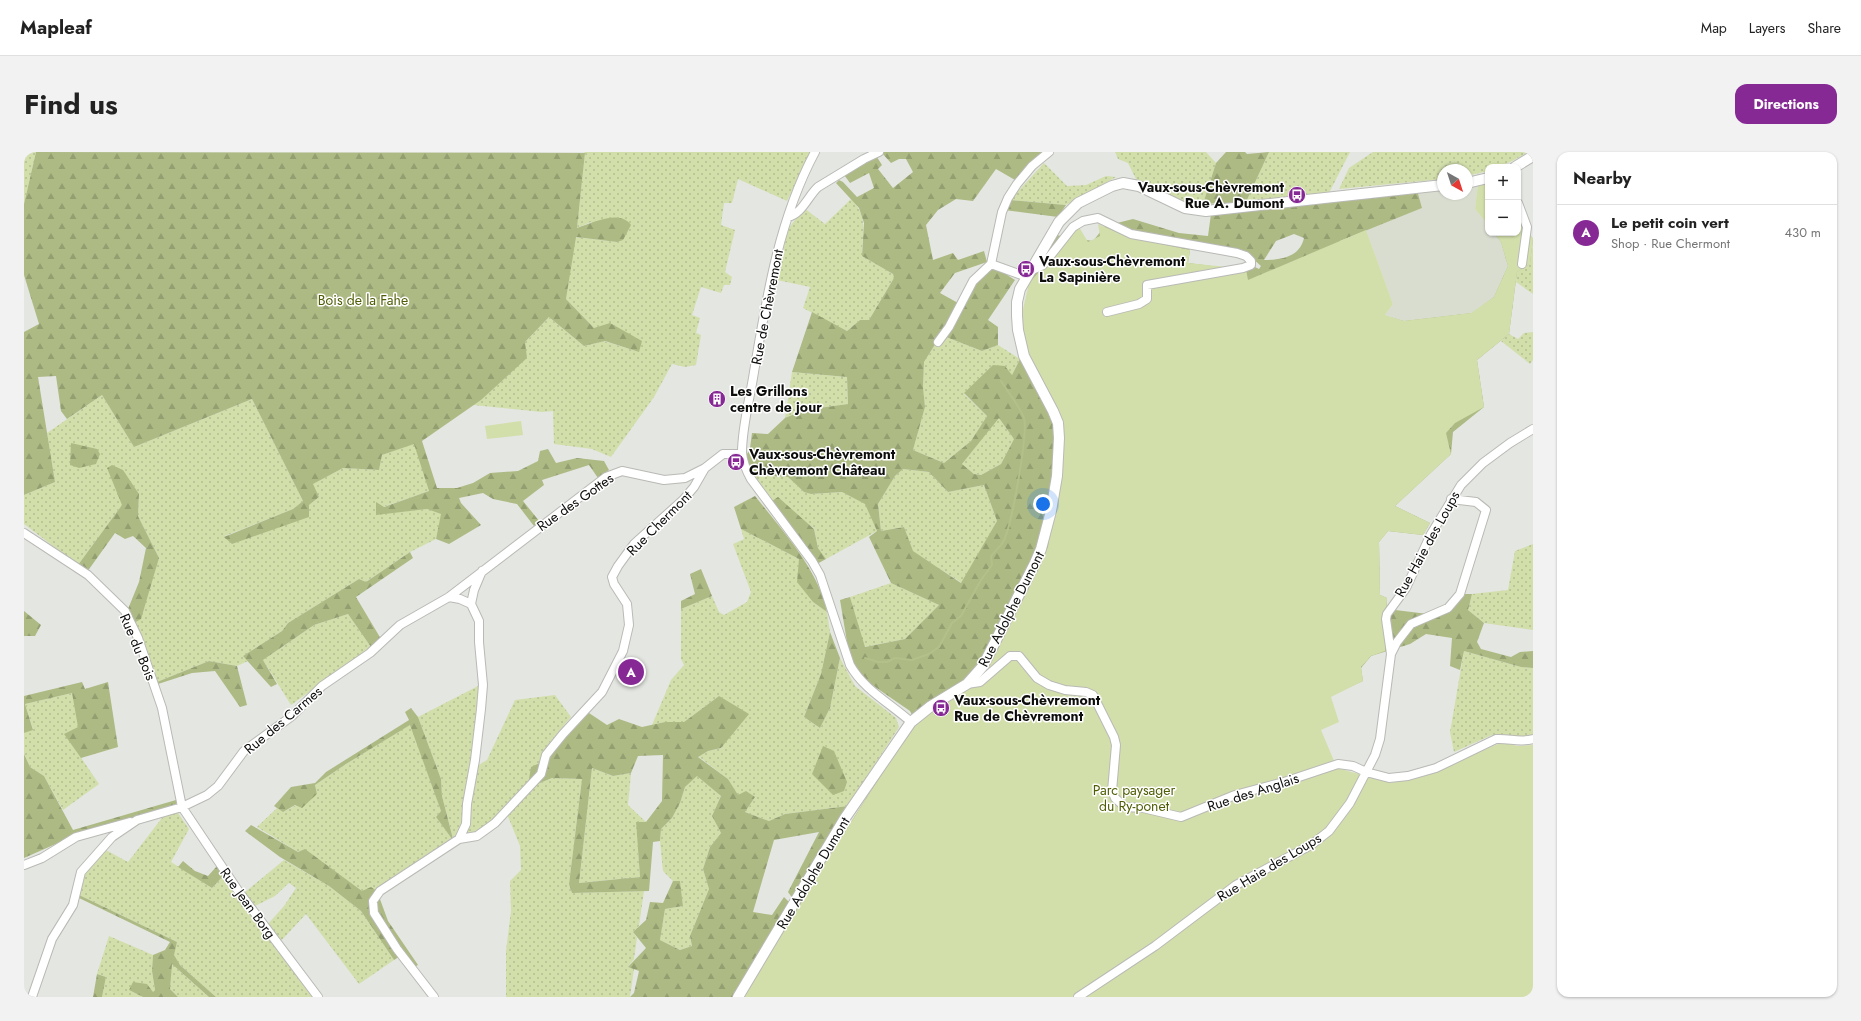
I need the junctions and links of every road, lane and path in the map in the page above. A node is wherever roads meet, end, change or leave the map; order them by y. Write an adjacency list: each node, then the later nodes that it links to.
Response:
1 (814, 152): 10 (street, Rue de Chèvremont)
2 (879, 152): 10 (street)
3 (1049, 152): 11 (street)
4 (1533, 156): 5 (main road)
5 (1520, 164)
6 (1485, 179): 7 (main road)
7 (1473, 181)
8 (1437, 186): 13 (main road, Rue Adolphe Dumont)
9 (1521, 210): 12 (street)
10 (788, 217): 17 (street, Rue de Chèvremont)
11 (991, 264): 13 (street); 15 (street)
12 (1522, 264)
13 (1030, 273): 14 (street, Rue Adolphe Dumont); 26 (main road, Rue Adolphe Dumont)
14 (1107, 312)
15 (938, 342)
16 (1532, 434): 19 (street, Rue Haie des Loups)
17 (742, 454): 18 (street, Rue des Gottes); 27 (street, Rue de Chèvremont)
18 (705, 468): 21 (street, Rue des Gottes); 32 (street, Rue Chermont)
19 (1451, 499): 25 (street, Rue Haie des Loups); 25 (street)
20 (24, 533): 30 (street, Rue du Bois)
21 (483, 570): 22 (street, Rue des Gottes); 23 (street, Rue des Gottes)
22 (449, 598): 23 (street); 24 (street, Rue des Gottes)
23 (471, 604): 32 (street)
24 (370, 653): 30 (street, Rue des Carmes)
25 (1390, 654): 29 (street, Rue Haie des Loups)
26 (967, 684): 27 (main road, Rue Adolphe Dumont); 29 (street, Rue des Anglais)
27 (911, 722): 37 (main road, Rue Adolphe Dumont)
28 (1533, 739): 29 (street)
29 (1366, 772): 38 (street, Rue Haie des Loups)
30 (182, 807): 31 (street, Rue des Carmes); 35 (street, Rue Jean Borg)
31 (137, 820): 33 (street, Rue des Carmes); 34 (street)
32 (459, 839): 36 (street)
33 (24, 866)
34 (32, 997)
35 (318, 997)
36 (434, 997)
37 (738, 997)
38 (1078, 997)

